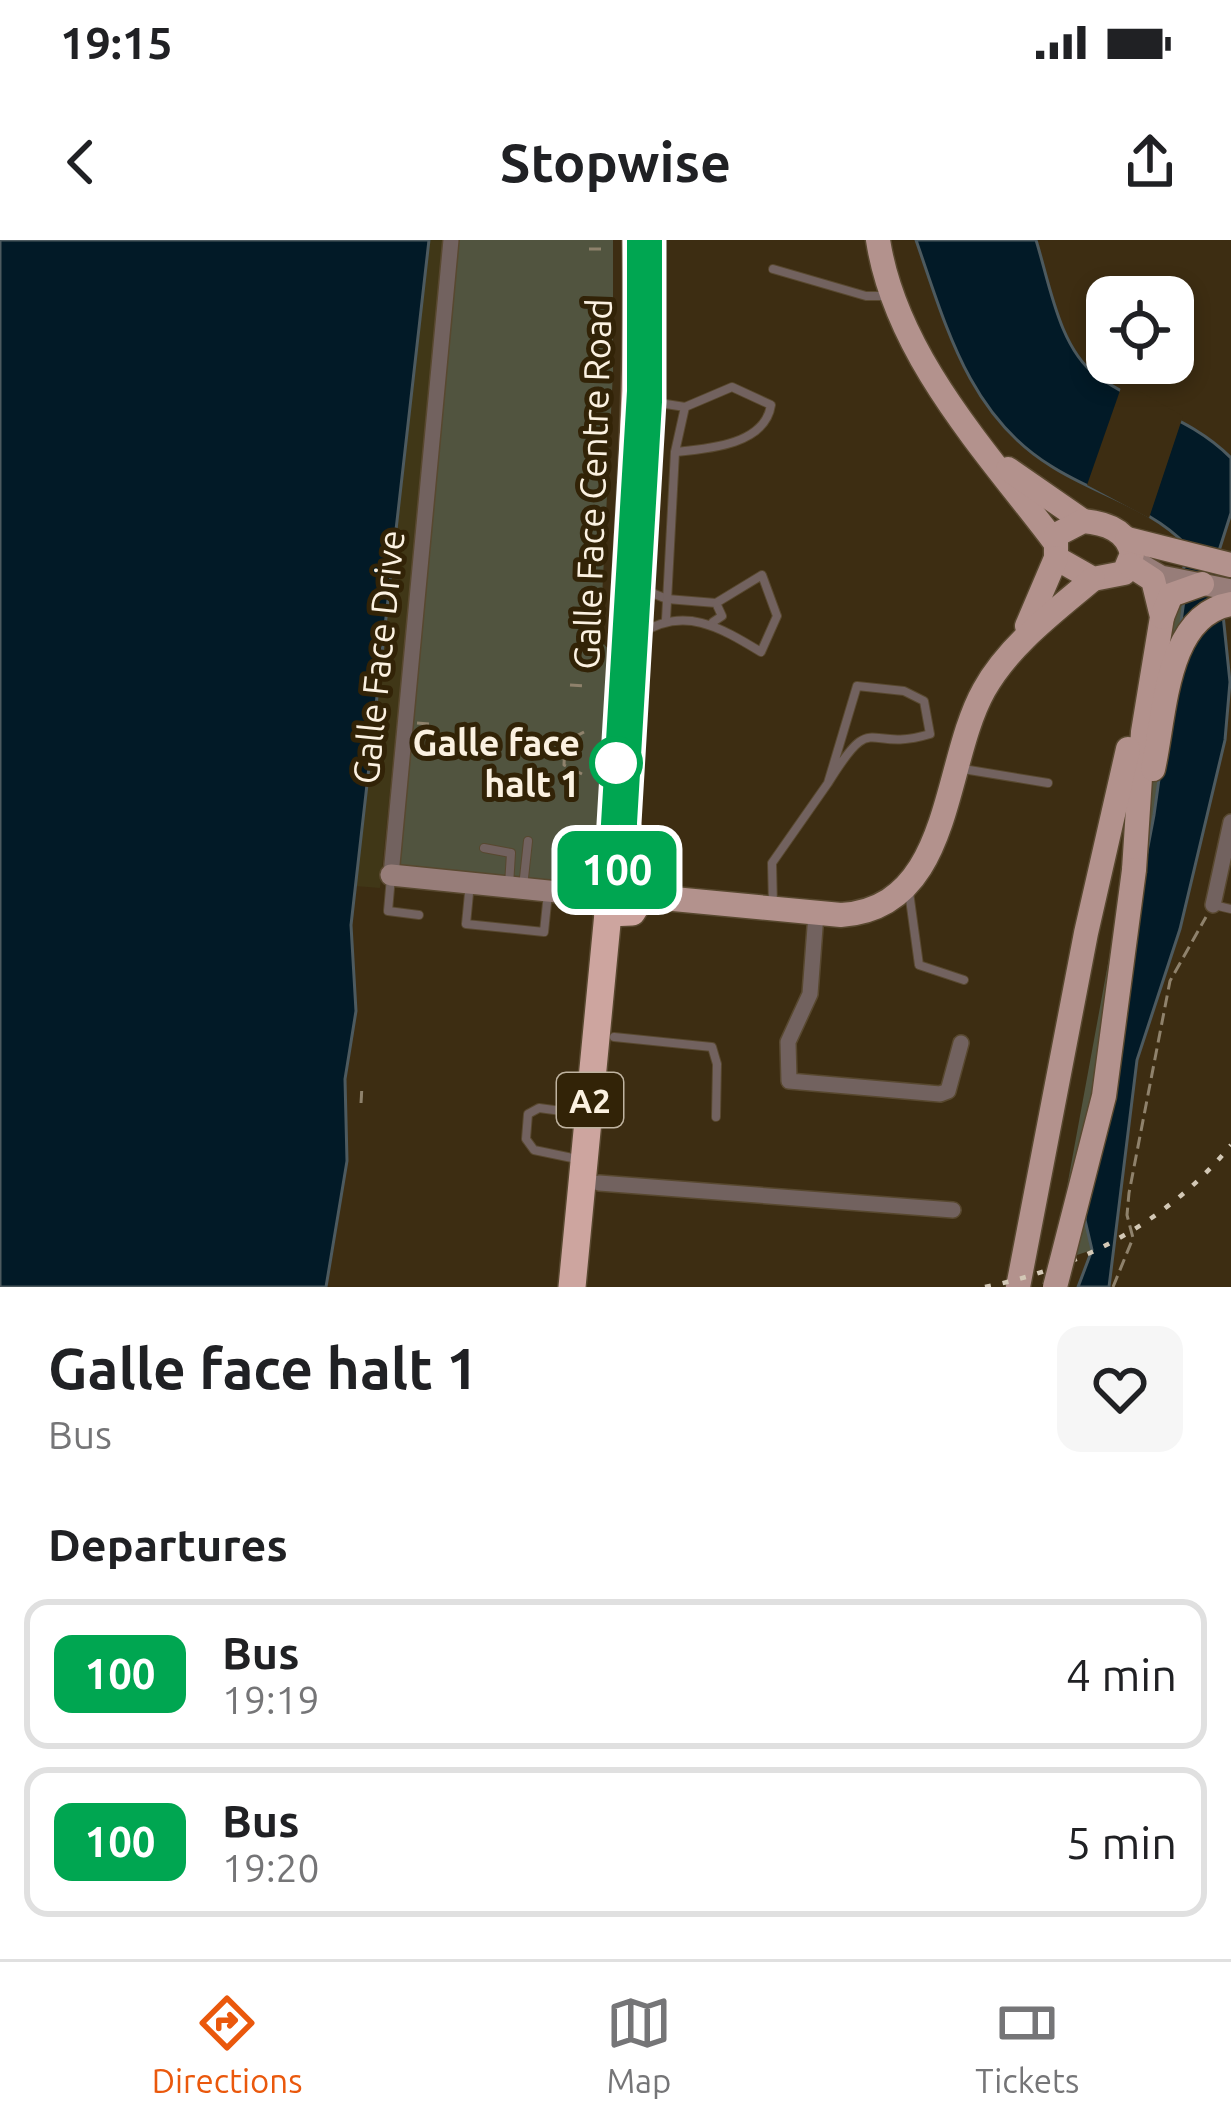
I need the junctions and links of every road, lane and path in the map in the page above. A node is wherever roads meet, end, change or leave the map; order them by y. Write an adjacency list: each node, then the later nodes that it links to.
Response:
1 (451, 240): 46 (street, Galle Face Drive)
2 (636, 240): 9 (highway, Galle Face Centre Road / A2)
3 (653, 240): 9 (highway, Galle Face Centre Road / A2)
4 (878, 240): 8 (main road)
5 (602, 248): 6 (path)
6 (589, 249)
7 (773, 268): 8 (lane)
8 (895, 296): 15 (main road)
9 (646, 311): 12 (highway, Galle Face Centre Road / A2); 51 (highway, Galle Face Centre Road / A2)
10 (590, 396): 11 (path)
11 (601, 396)
12 (653, 402): 13 (lane); 26 (highway, Galle Face Centre Road / A2)
13 (685, 407): 14 (lane); 14 (lane)
14 (675, 452): 26 (lane)
15 (986, 453): 16 (main road); 19 (main road)
16 (1083, 521): 19 (main road); 21 (main road)
17 (582, 537): 18 (path)
18 (594, 538)
19 (1055, 549): 23 (main road); 32 (main road)
20 (1231, 565): 21 (main road)
21 (1151, 571): 22 (main road); 23 (main road); 24 (main road); 36 (main road); 45 (main road)
22 (1231, 576)
23 (1093, 579): 32 (main road)
24 (1202, 584): 25 (street)
25 (1231, 590)
26 (654, 594): 27 (lane); 29 (lane); 31 (highway, Galle Face Centre Road / A2)
27 (716, 603): 30 (lane); 30 (lane)
28 (1231, 604): 45 (main road)
29 (666, 620): 30 (lane); 31 (lane)
30 (713, 622)
31 (640, 635): 51 (highway, Galle Face Centre Road / A2)
32 (1018, 644): 37 (main road)
33 (570, 685): 34 (path)
34 (586, 686)
35 (584, 732): 38 (path)
36 (1128, 749): 41 (main road); 66 (main road)
37 (956, 768): 40 (lane); 48 (main road)
38 (582, 774)
39 (828, 783): 39 (lane); 53 (lane)
40 (1048, 783)
41 (1126, 785): 45 (main road); 66 (lane)
42 (1231, 821): 52 (street)
43 (528, 841): 49 (lane)
44 (484, 848): 49 (lane)
45 (1134, 859): 70 (main road, bridge)
46 (391, 875): 47 (street); 56 (lane)
47 (470, 883): 49 (street); 50 (lane)
48 (909, 884): 55 (main road); 57 (lane)
49 (516, 888): 50 (street)
50 (549, 891): 51 (street)
51 (618, 894): 53 (main road); 58 (highway, A2); 62 (highway, A2)
52 (1213, 905): 54 (lane); 71 (path)
53 (773, 909): 55 (main road)
54 (1231, 910)
55 (816, 914): 59 (street)
56 (418, 915)
57 (964, 980)
58 (614, 1037): 63 (lane); 64 (highway, A2)
59 (961, 1043)
60 (362, 1087): 61 (path)
61 (361, 1103)
62 (588, 1114): 64 (highway, A2); 64 (lane)
63 (716, 1118)
64 (592, 1172): 65 (street); 67 (highway, A2); 68 (highway, A2)
65 (953, 1210)
66 (1026, 1249): 69 (main road)
67 (572, 1287)
68 (590, 1287)
69 (1018, 1287)
70 (1055, 1287)
71 (1113, 1287)

